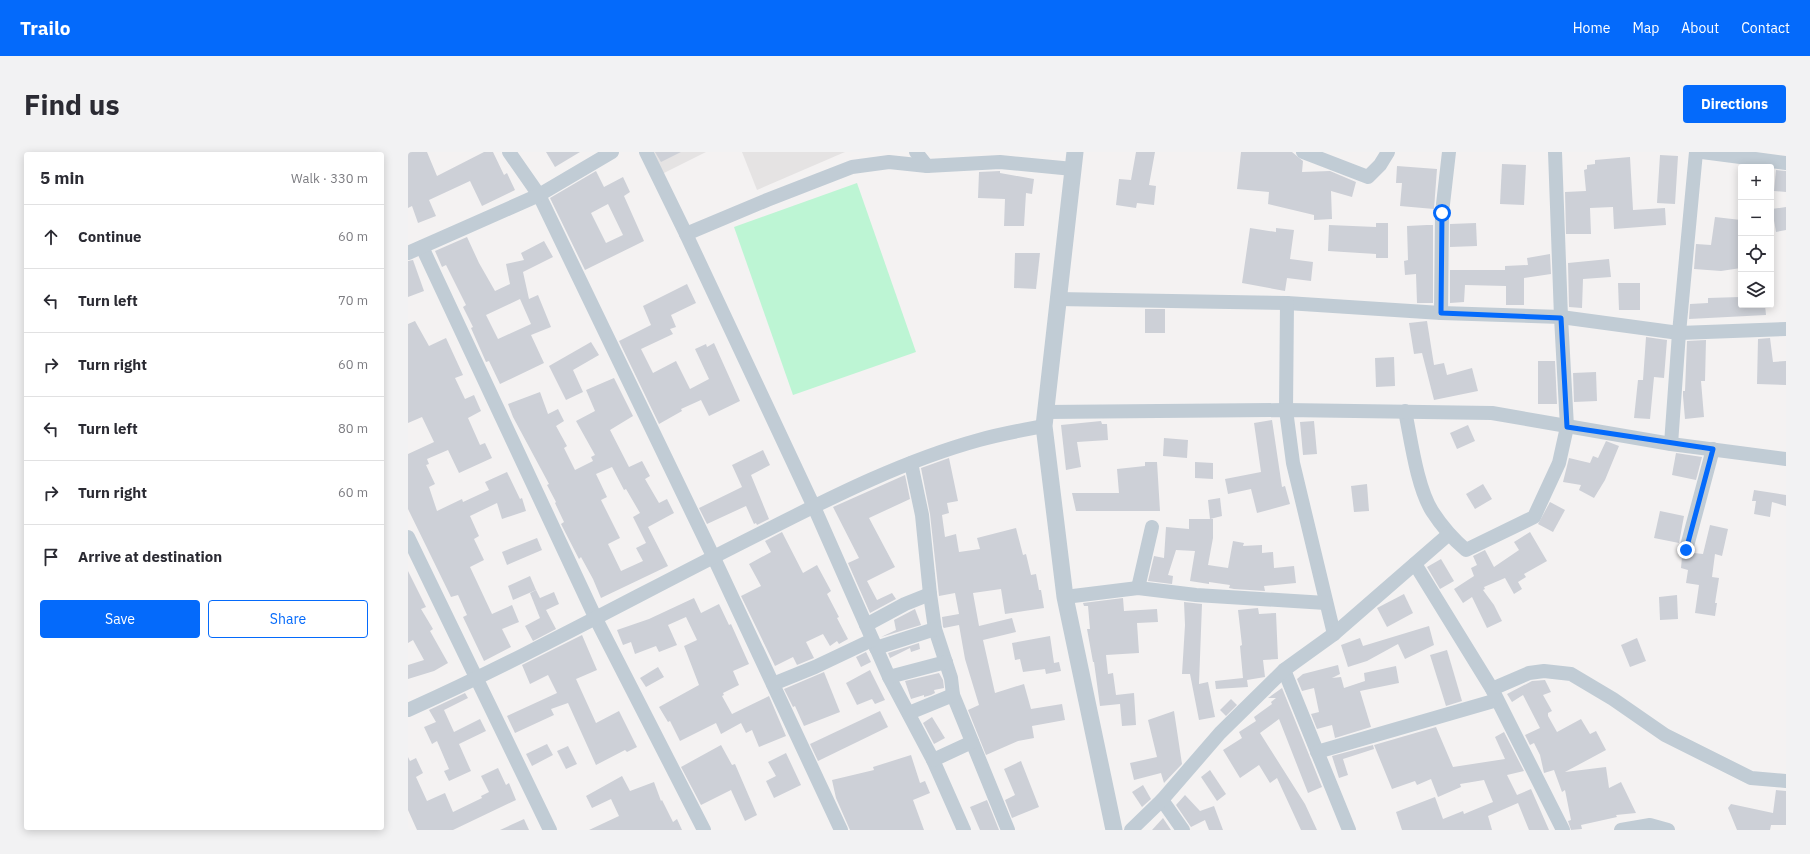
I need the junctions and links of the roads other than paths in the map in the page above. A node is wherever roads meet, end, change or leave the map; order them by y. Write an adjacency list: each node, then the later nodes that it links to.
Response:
1 (509, 152): 15 (street)
2 (612, 152): 15 (street)
3 (646, 152): 16 (street)
4 (916, 152): 13 (street)
5 (1075, 152): 14 (street)
6 (1303, 152): 7 (street)
7 (1388, 152)
8 (1449, 152): 21 (street)
9 (1555, 152): 22 (street)
10 (1696, 152): 24 (street)
11 (1702, 152): 12 (street)
12 (1786, 163)
13 (927, 166): 14 (street); 16 (street)
14 (1073, 170): 19 (street)
15 (539, 195): 17 (street); 38 (street)
16 (686, 234): 33 (street)
17 (422, 247): 18 (street); 44 (street)
18 (408, 253)
19 (1057, 299): 20 (street); 27 (street)
20 (1287, 303): 21 (street); 25 (street)
21 (1441, 313): 22 (street)
22 (1561, 318): 24 (street); 28 (street)
23 (1786, 329): 24 (street)
24 (1679, 333): 29 (street)
25 (1286, 410): 26 (street); 27 (street); 43 (street)
26 (1405, 411): 28 (street); 35 (street)
27 (1045, 419): 32 (street); 42 (street)
28 (1567, 427): 29 (street); 35 (street)
29 (1671, 444): 30 (street)
30 (1713, 449): 31 (street); 37 (street)
31 (1786, 459)
32 (911, 463): 33 (street); 41 (street)
33 (814, 507): 38 (street); 45 (street)
34 (1152, 527): 40 (street)
35 (1450, 534): 39 (street)
36 (408, 537): 52 (street)
37 (1686, 550)
38 (713, 556): 44 (street); 53 (street)
39 (1415, 564): 47 (street); 54 (street)
40 (1138, 588): 42 (street); 43 (street)
41 (930, 594): 45 (street); 46 (street)
42 (1065, 597): 63 (street)
43 (1326, 603): 47 (street)
44 (596, 619): 52 (street); 65 (street)
45 (866, 625): 48 (street)
46 (935, 629): 48 (street); 49 (street)
47 (1334, 634): 50 (street)
48 (874, 644): 51 (street); 53 (street)
49 (946, 662): 51 (street); 55 (street)
50 (1284, 670): 59 (street); 62 (street)
51 (889, 677): 57 (street)
52 (476, 679): 56 (street); 64 (street)
53 (773, 684): 66 (street)
54 (1494, 694): 59 (street); 61 (street); 72 (street)
55 (953, 695): 57 (street); 58 (street)
56 (408, 710)
57 (909, 713): 60 (street)
58 (972, 742): 60 (street); 68 (street)
59 (1317, 752): 71 (street)
60 (933, 760): 67 (street)
61 (1786, 781)
62 (1162, 800): 69 (street); 70 (street)
63 (1109, 829)
64 (550, 830)
65 (704, 830)
66 (841, 830)
67 (964, 830)
68 (1008, 830)
69 (1131, 830)
70 (1183, 830)
71 (1349, 830)
72 (1563, 830)
73 (1621, 830): 74 (street)
74 (1668, 830)

